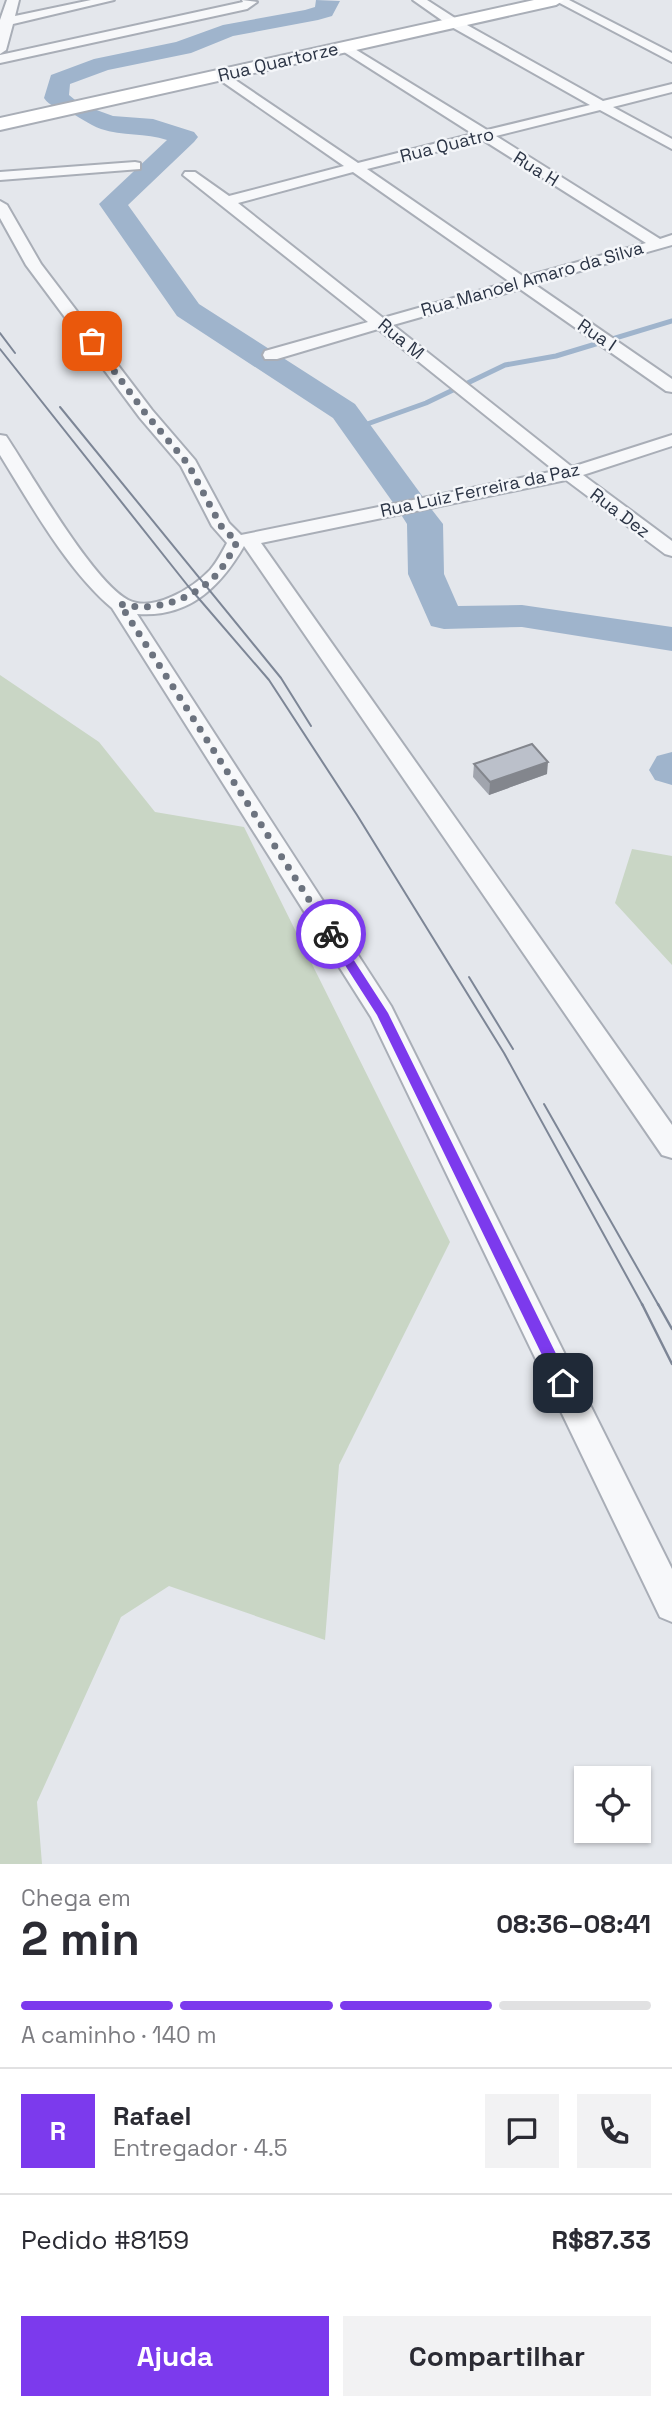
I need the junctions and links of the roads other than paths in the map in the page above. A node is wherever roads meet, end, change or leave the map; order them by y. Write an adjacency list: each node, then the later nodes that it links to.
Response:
1 (13, 0): 6 (street)
2 (108, 0): 6 (street)
3 (248, 0): 11 (street)
4 (419, 0): 7 (street)
5 (558, 0): 7 (street, Rua Quartorze); 10 (street)
6 (5, 22): 9 (street)
7 (454, 23): 8 (street, Rua Quartorze); 14 (street)
8 (345, 47): 12 (street, Rua Quartorze); 16 (street, Rua H)
9 (0, 50)
10 (672, 58)
11 (0, 59)
12 (222, 75): 15 (street, Rua Quartorze); 19 (street, Rua I)
13 (672, 89): 14 (street, Rua Quatro)
14 (604, 106): 16 (street, Rua Quatro); 17 (street)
15 (0, 124)
16 (484, 136): 19 (street, Rua Quatro); 24 (street, Rua H)
17 (672, 145)
18 (135, 166): 21 (street)
19 (358, 167): 22 (street, Rua Quatro); 25 (street, Rua I)
20 (190, 175): 22 (street, Rua M)
21 (0, 176)
22 (229, 204): 26 (street, Rua M)
23 (0, 205): 32 (street)
24 (665, 242): 25 (street, Rua Manoel Amaro da Silva)
25 (522, 283): 26 (street, Rua Manoel Amaro da Silva); 28 (street, Rua I)
26 (380, 322): 27 (street, Rua Manoel Amaro da Silva); 31 (street, Rua M)
27 (271, 355)
28 (672, 387)
29 (672, 439): 31 (street, Rua Luiz Ferreira da Paz)
30 (0, 440): 34 (street)
31 (569, 474): 32 (street, Rua Luiz Ferreira da Paz); 33 (street, Rua Dez)
32 (243, 540): 34 (street); 35 (street)
33 (672, 550)
34 (120, 604): 36 (street)
35 (672, 1147)
36 (672, 1605)

